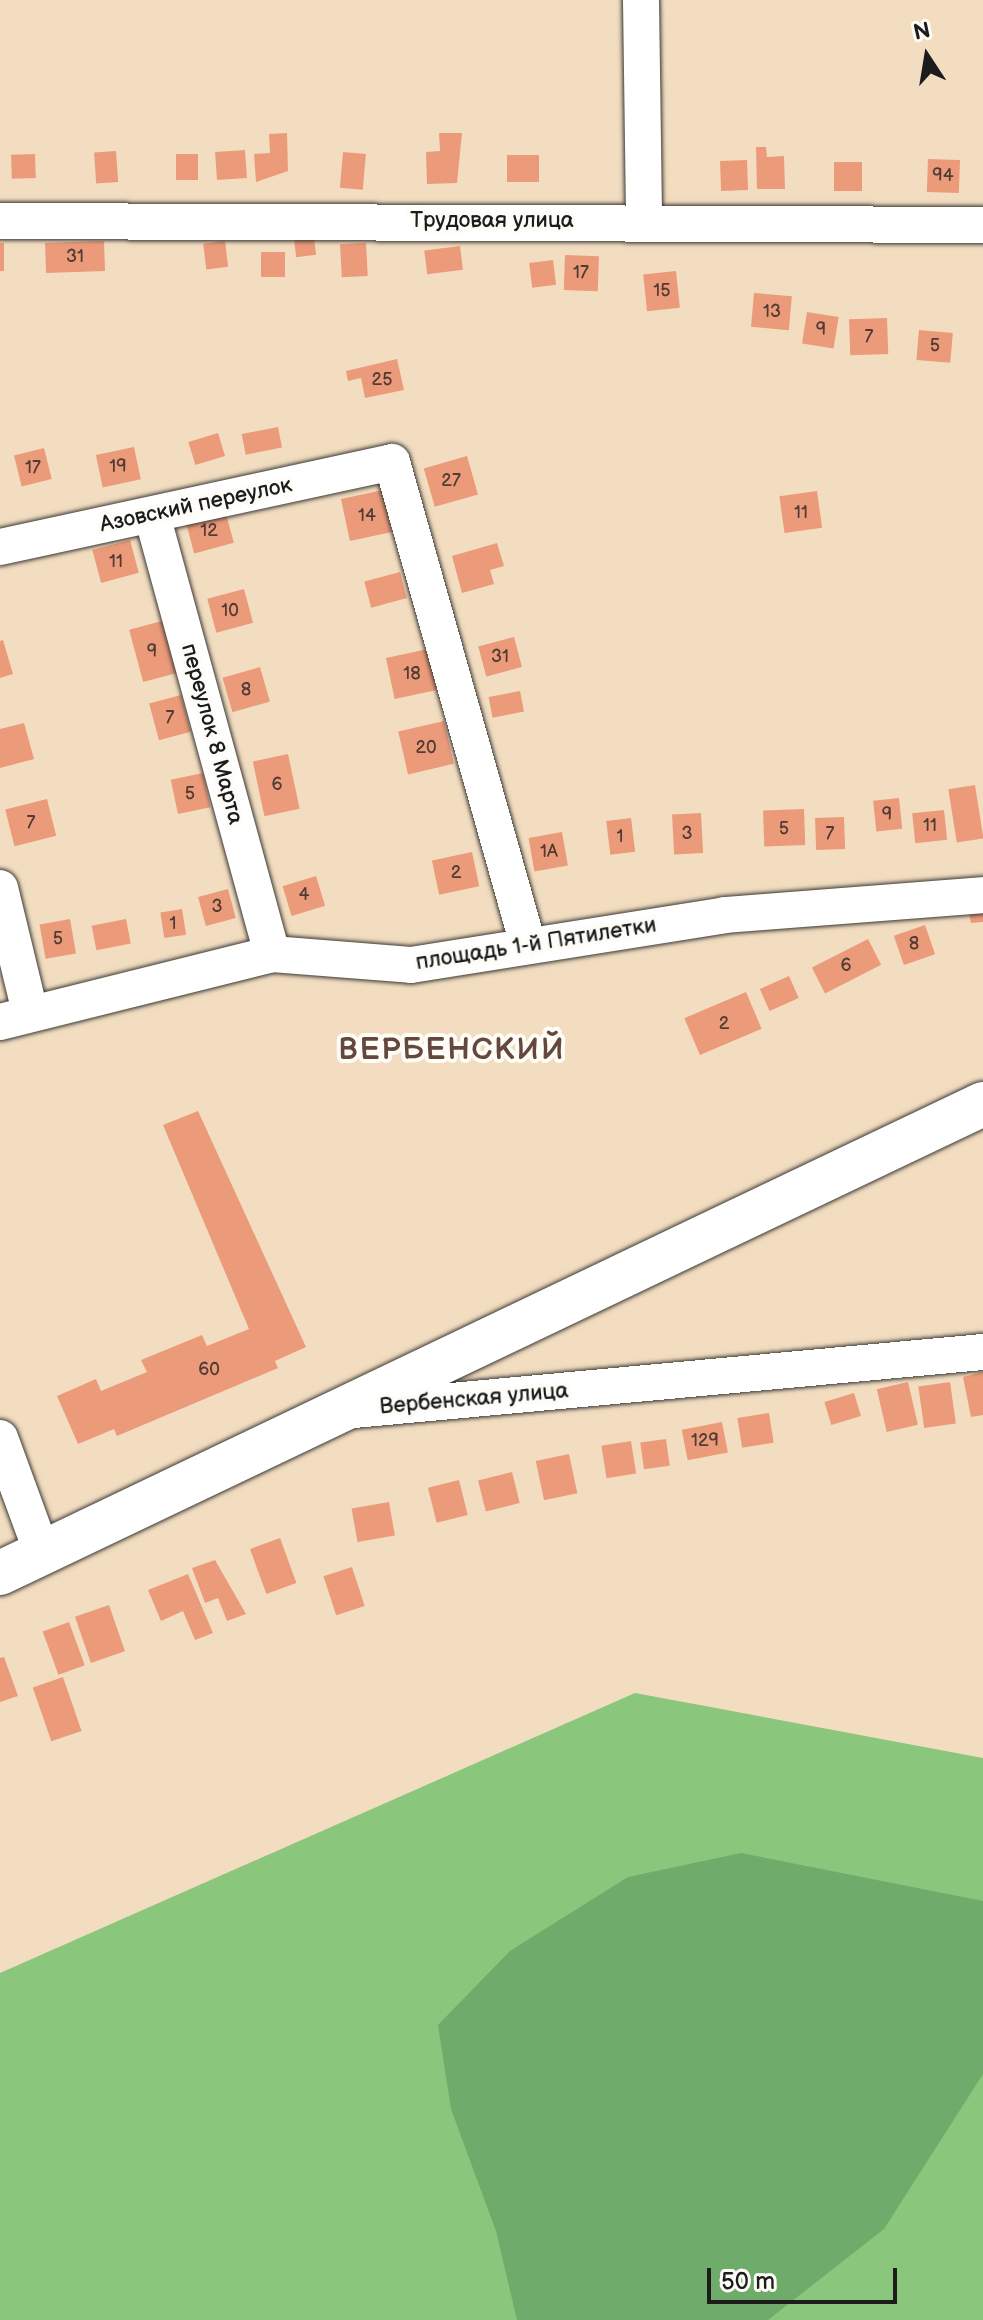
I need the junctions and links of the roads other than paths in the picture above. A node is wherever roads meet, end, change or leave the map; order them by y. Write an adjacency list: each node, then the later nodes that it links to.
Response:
1 (641, 0): 3 (street)
2 (0, 221): 3 (street, Трудовая улица)
3 (644, 221): 4 (street, Трудовая улица)
4 (983, 225)
5 (152, 515): 6 (street, Азовский переулок); 9 (street, Азовский переулок); 10 (street, переулок 8 Марта)
6 (0, 547)
7 (0, 888): 11 (street)
8 (983, 895): 9 (street, площадь 1-й Пятилетки)
9 (528, 945): 10 (street, площадь 1-й Пятилетки)
10 (272, 954): 11 (street, площадь 1-й Пятилетки)
11 (15, 1017)
12 (983, 1104): 14 (main road)
13 (983, 1352): 14 (street, Вербенская улица)
14 (337, 1411): 16 (main road, Вербенская улица)
15 (0, 1438): 16 (street)
16 (42, 1553): 17 (main road, Вербенская улица)
17 (0, 1573)

